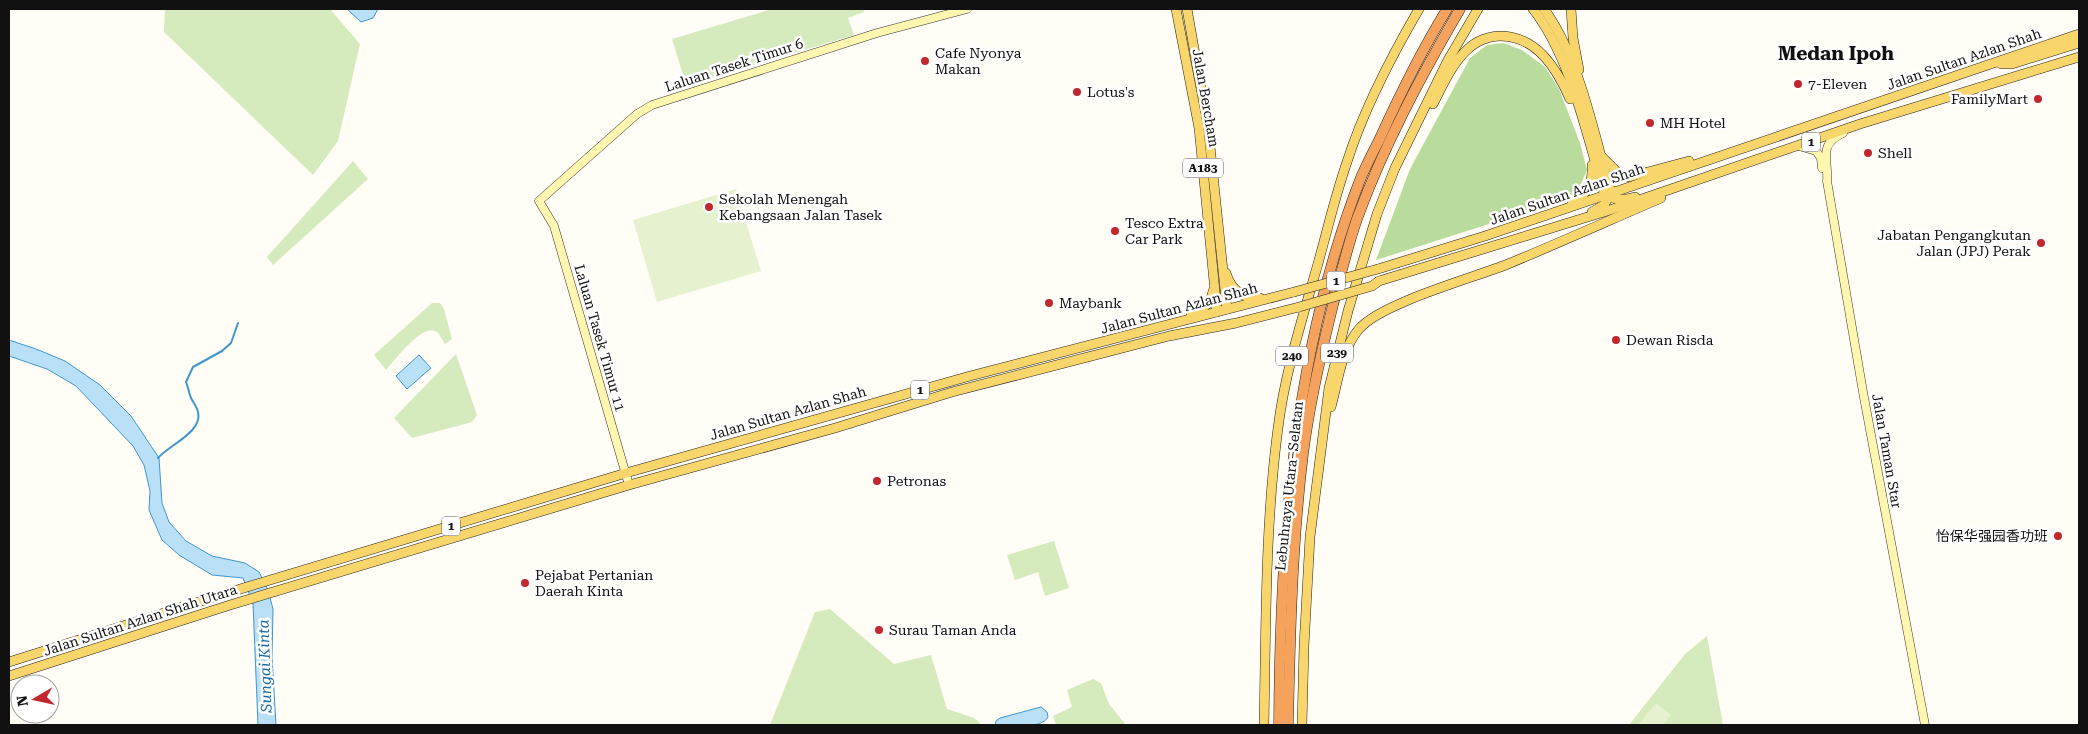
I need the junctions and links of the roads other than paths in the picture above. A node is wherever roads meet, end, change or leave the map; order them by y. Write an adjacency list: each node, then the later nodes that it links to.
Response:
1 (967, 9): 28 (street, Laluan Tasek Timur 6)
2 (1172, 9): 12 (main road)
3 (1176, 9): 12 (main road, Jalan Bercham / A183)
4 (1187, 9): 25 (main road, Jalan Bercham / A183)
5 (1419, 9): 44 (main road, 240)
6 (1447, 9): 45 (highway, Lebuhraya Utara–Selatan)
7 (1460, 9): 46 (highway, Lebuhraya Utara–Selatan)
8 (1478, 9): 22 (main road, 239)
9 (1533, 9): 17 (main road)
10 (1544, 9): 17 (main road)
11 (1570, 9): 17 (main road)
12 (1179, 25): 31 (main road, Jalan Bercham / A183)
13 (2079, 34): 16 (main road, Jalan Sultan Azlan Shah / 1)
14 (2079, 43): 16 (main road)
15 (2079, 57): 19 (main road, Jalan Sultan Azlan Shah / 1)
16 (1996, 63): 18 (main road, Jalan Sultan Azlan Shah / 1)
17 (1585, 114): 21 (main road); 22 (main road)
18 (1822, 122): 21 (main road); 26 (main road, Jalan Sultan Azlan Shah / 1)
19 (1860, 124): 20 (main road, Jalan Sultan Azlan Shah / 1); 23 (street, Jalan Taman Star); 26 (main road)
20 (1799, 146): 23 (street, Jalan Taman Star); 24 (main road, Jalan Sultan Azlan Shah / 1)
21 (1596, 154): 27 (main road); 29 (main road)
22 (1395, 168): 37 (main road, 239)
23 (1827, 181): 48 (street, Jalan Taman Star)
24 (1687, 183): 30 (main road, Jalan Sultan Azlan Shah / 1); 37 (main road)
25 (1214, 192): 32 (main road); 34 (main road, Jalan Bercham / A183)
26 (1623, 194): 27 (main road, Jalan Sultan Azlan Shah / 1)
27 (1608, 195): 29 (main road, Jalan Sultan Azlan Shah / 1); 30 (main road)
28 (539, 201): 38 (street, Laluan Tasek Timur 11)
29 (1559, 210): 32 (main road, Jalan Sultan Azlan Shah / 1, bridge)
30 (1585, 217): 33 (main road, Jalan Sultan Azlan Shah / 1, bridge)
31 (1214, 281): 34 (main road, Jalan Bercham / A183); 35 (main road)
32 (1277, 296): 34 (main road, Jalan Sultan Azlan Shah / 1)
33 (1299, 304): 34 (main road); 36 (main road, Jalan Sultan Azlan Shah / 1)
34 (1222, 312): 35 (main road, Jalan Sultan Azlan Shah / 1); 36 (main road)
35 (1163, 326): 38 (main road, Jalan Sultan Azlan Shah / 1)
36 (1203, 329): 39 (main road, Jalan Sultan Azlan Shah / 1)
37 (1320, 442): 47 (main road, 239)
38 (626, 474): 39 (street, Laluan Tasek Timur 11); 40 (main road, Jalan Sultan Azlan Shah / 1)
39 (629, 485): 41 (main road, Jalan Sultan Azlan Shah / 1)
40 (277, 579): 42 (main road, Jalan Sultan Azlan Shah Utara / 1)
41 (281, 591): 43 (main road, Jalan Sultan Azlan Shah Utara / 1)
42 (9, 662)
43 (9, 676)
44 (1264, 725)
45 (1279, 725)
46 (1288, 725)
47 (1302, 725)
48 (1925, 725)

